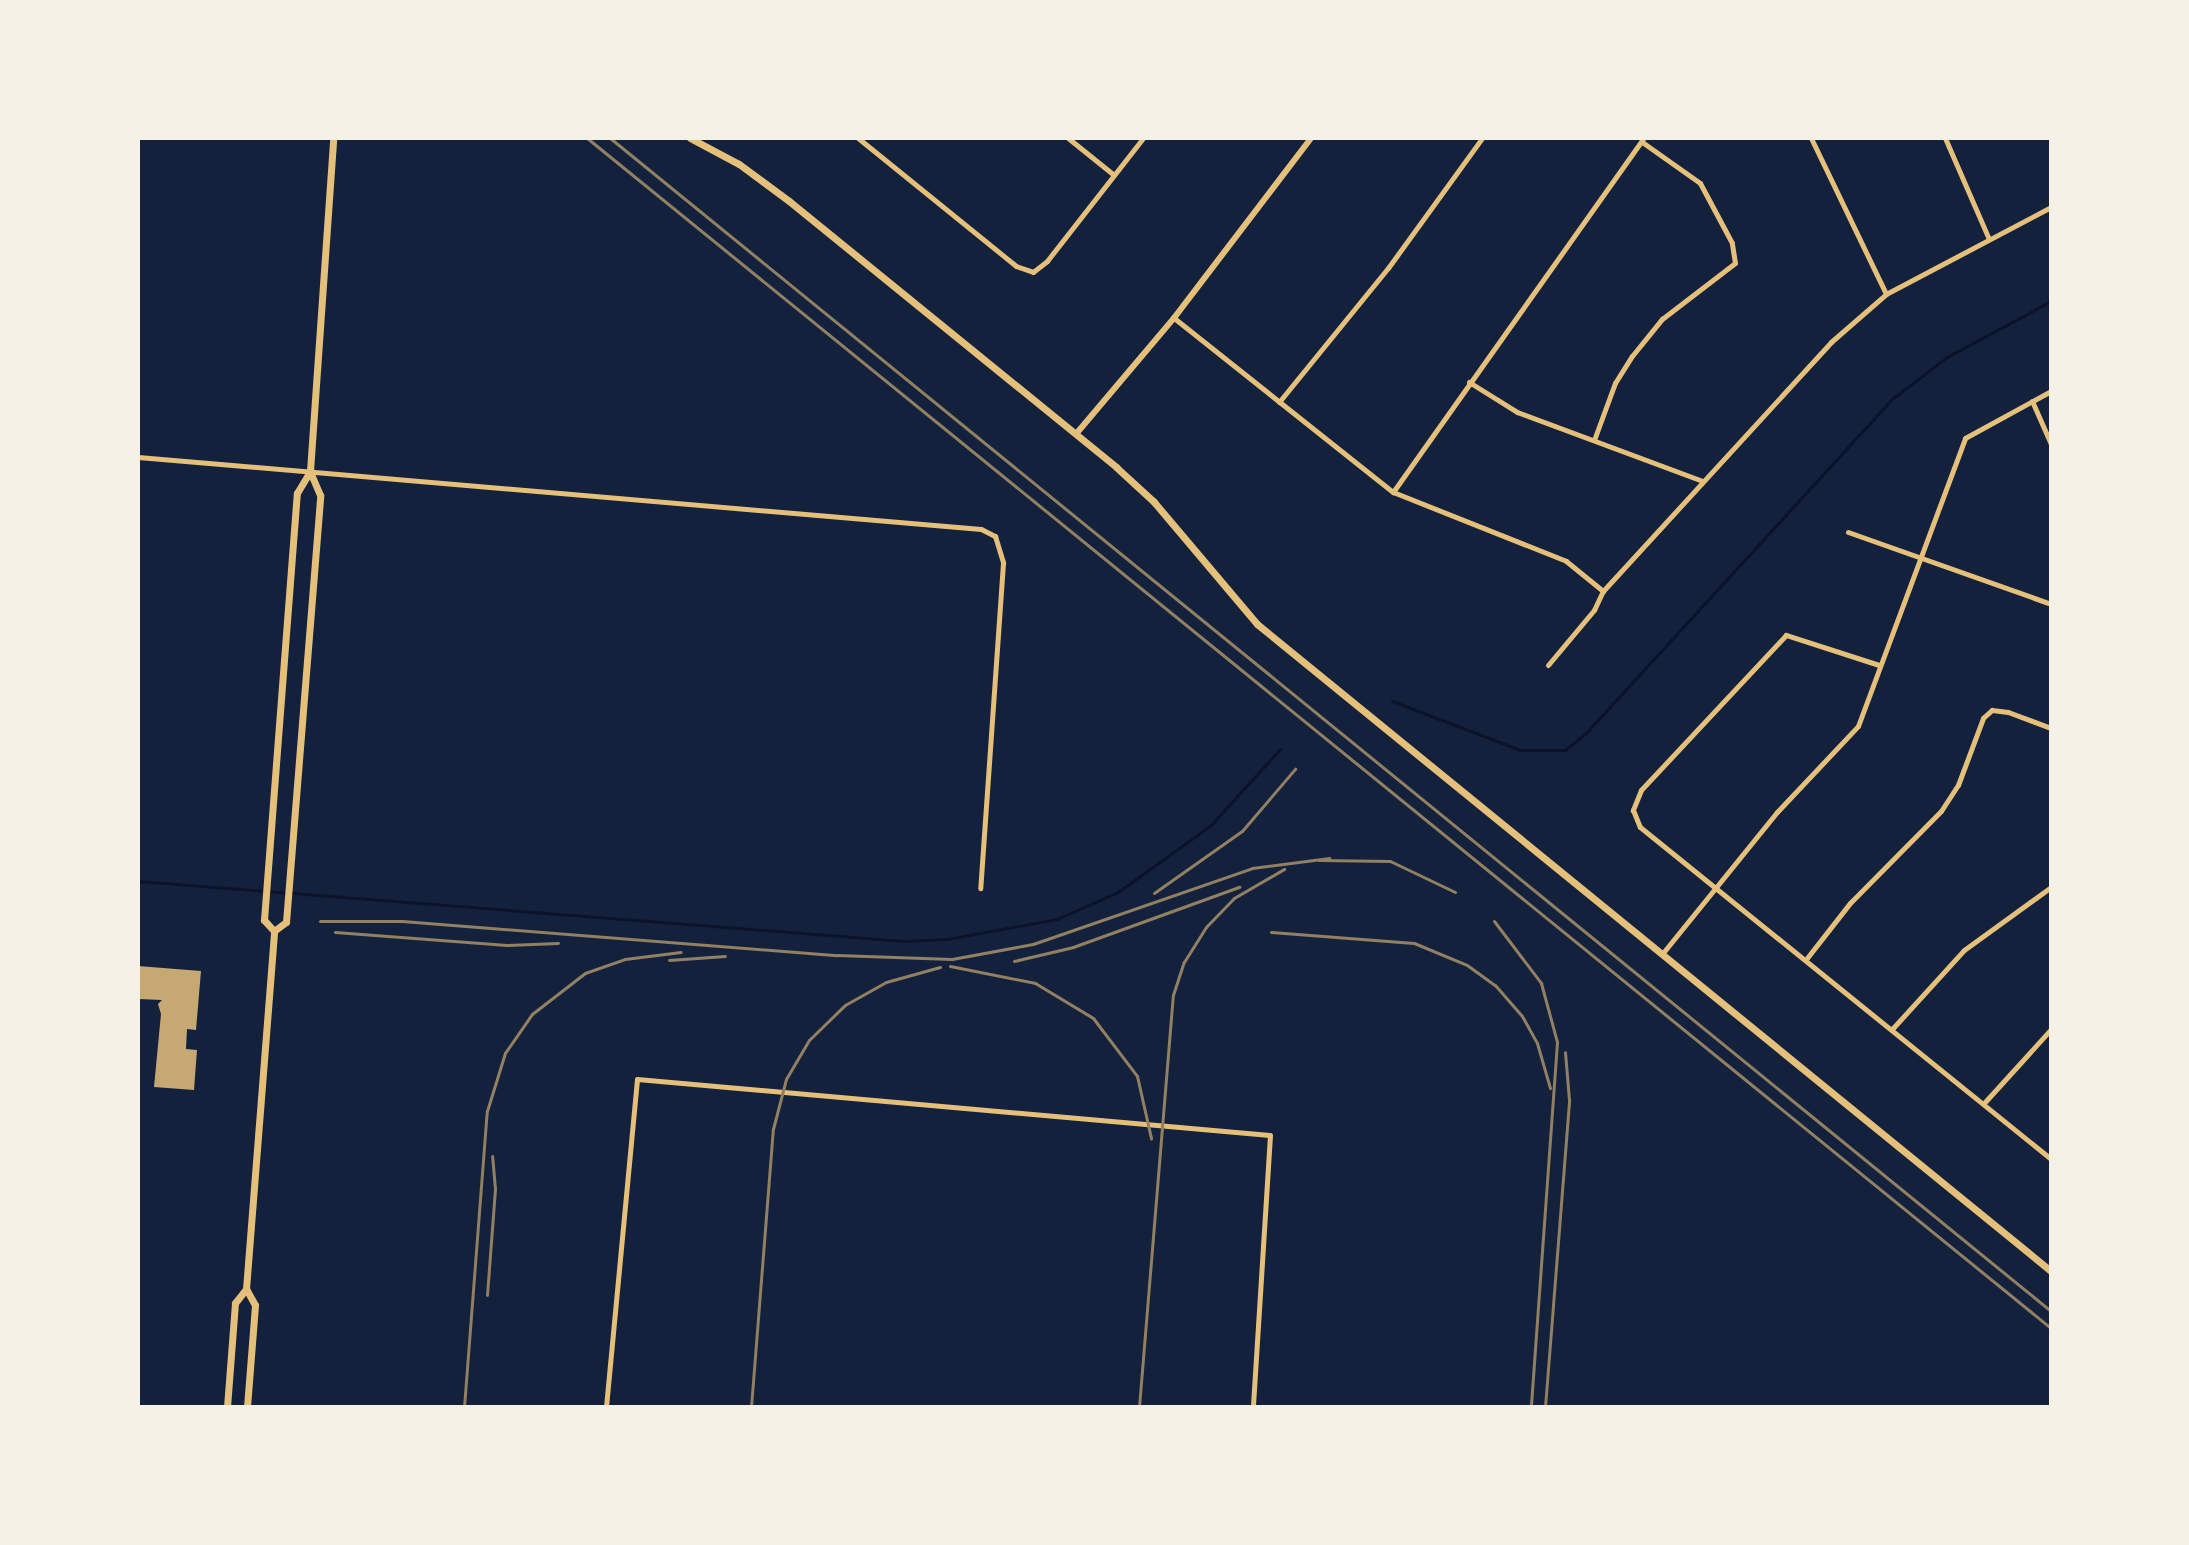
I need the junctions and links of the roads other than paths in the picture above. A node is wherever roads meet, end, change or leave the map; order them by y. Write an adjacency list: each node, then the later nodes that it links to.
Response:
1 (690, 138): 20 (main road)
2 (858, 138): 11 (street)
3 (1068, 138): 11 (street)
4 (1143, 138): 11 (street)
5 (1311, 138): 15 (street)
6 (1482, 138): 19 (street)
7 (1811, 138): 14 (street)
8 (1945, 138): 13 (street)
9 (335, 140): 24 (main road)
10 (1643, 140): 16 (street); 21 (street)
11 (1114, 175)
12 (2051, 207): 13 (street)
13 (1989, 239): 14 (street)
14 (1886, 294): 25 (street)
15 (1174, 318): 19 (street); 20 (street)
16 (1469, 382): 21 (street); 26 (street)
17 (2051, 391): 18 (street)
18 (2032, 401): 22 (street); 28 (street)
19 (1279, 402): 26 (street)
20 (1076, 434): 38 (main road)
21 (1594, 440): 25 (street)
22 (2051, 444)
23 (138, 457): 24 (street)
24 (310, 471): 36 (street); 37 (main road); 37 (main road)
25 (1703, 481): 29 (street)
26 (1393, 492): 29 (street)
27 (1848, 532): 28 (street)
28 (1919, 556): 30 (street); 32 (street)
29 (1603, 591): 31 (street)
30 (2051, 604)
31 (1548, 665)
32 (1879, 665): 34 (street); 34 (street)
33 (2051, 728): 39 (street)
34 (1716, 887): 38 (street); 39 (street)
35 (2051, 887): 40 (street)
36 (980, 888)
37 (274, 931): 45 (main road)
38 (1661, 956): 44 (main road)
39 (1807, 958): 40 (street)
40 (1893, 1028): 42 (street)
41 (2051, 1029): 42 (street)
42 (1984, 1103): 43 (street)
43 (2051, 1159)
44 (2051, 1271)
45 (246, 1289): 46 (main road); 47 (main road)
46 (227, 1407)
47 (247, 1407)
48 (606, 1407): 49 (street)
49 (1253, 1407)

